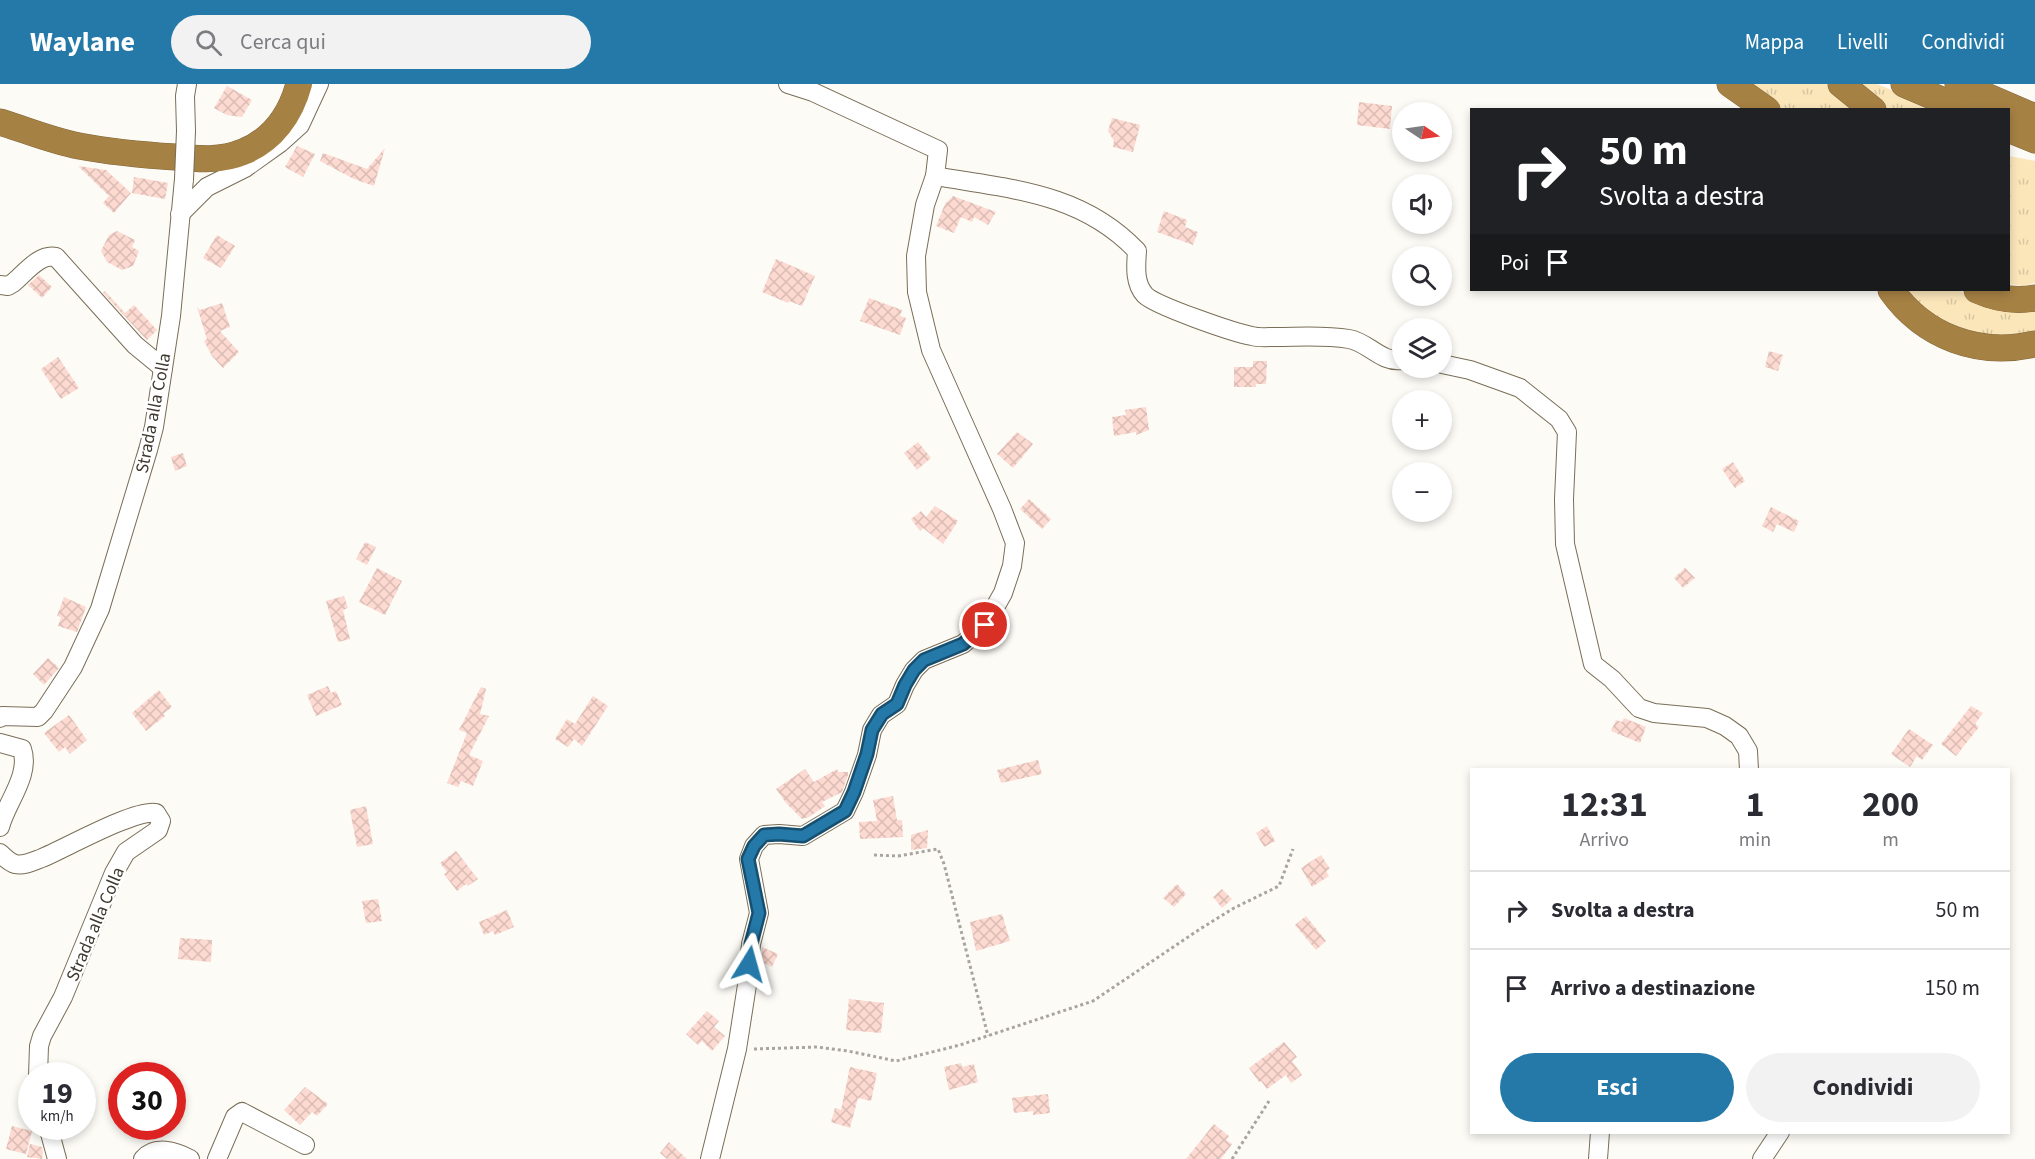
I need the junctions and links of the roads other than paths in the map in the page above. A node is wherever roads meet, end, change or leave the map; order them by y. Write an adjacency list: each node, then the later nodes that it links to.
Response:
1 (188, 84): 19 (street, Strada alla Colla, bridge)
2 (300, 84): 13 (highway)
3 (319, 84): 19 (street)
4 (788, 84): 18 (street)
5 (1730, 84): 9 (highway)
6 (1841, 84): 10 (highway)
7 (1904, 84): 11 (highway)
8 (1958, 84): 12 (highway)
9 (1764, 108)
10 (1871, 108)
11 (1960, 108)
12 (2035, 117)
13 (0, 122)
14 (2010, 130): 15 (highway)
15 (2035, 140)
16 (2010, 148): 17 (highway)
17 (2035, 149)
18 (935, 176): 25 (street); 42 (street)
19 (180, 214): 27 (street, Strada alla Colla)
20 (0, 285): 27 (street)
21 (1892, 291): 24 (highway)
22 (1980, 291): 23 (highway)
23 (2035, 298)
24 (2035, 344)
25 (1392, 359)
26 (1452, 366): 30 (street)
27 (163, 368): 28 (street, Strada alla Colla)
28 (0, 718)
29 (0, 743): 31 (street)
30 (1749, 768)
31 (0, 827)
32 (0, 853): 33 (street, Strada alla Colla)
33 (38, 1062)
34 (1600, 1134): 43 (street)
35 (1779, 1134): 44 (street)
36 (52, 1140): 38 (street)
37 (305, 1145): 41 (street)
38 (57, 1159)
39 (143, 1159): 40 (street)
40 (189, 1159)
41 (217, 1159)
42 (710, 1159)
43 (1598, 1159)
44 (1762, 1159)

